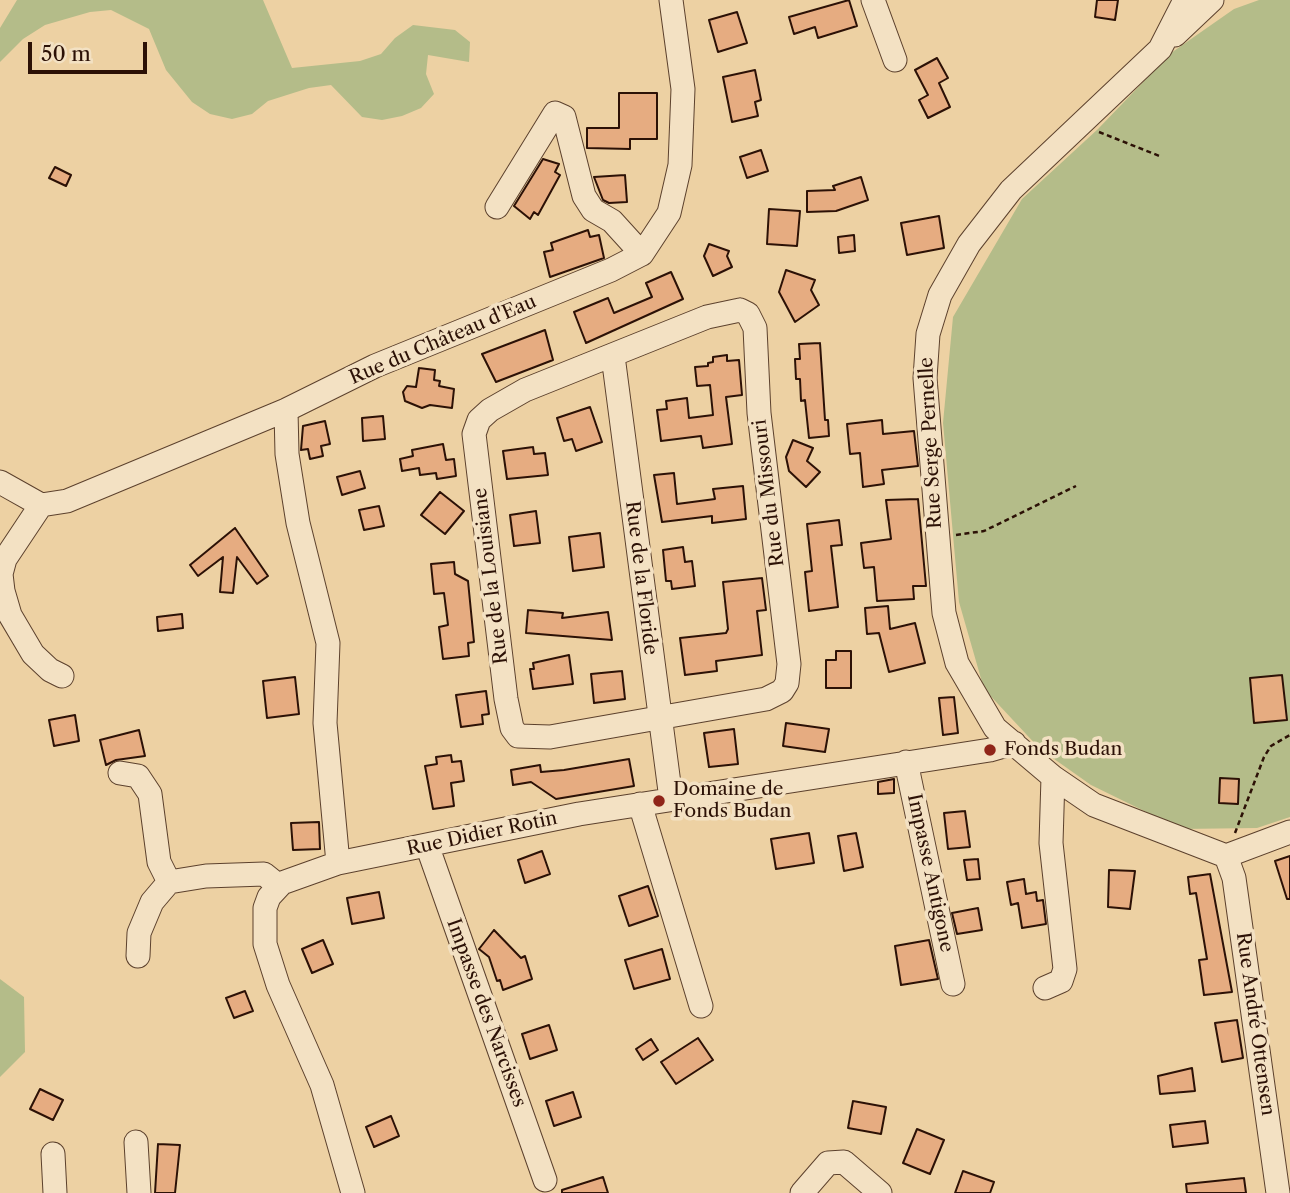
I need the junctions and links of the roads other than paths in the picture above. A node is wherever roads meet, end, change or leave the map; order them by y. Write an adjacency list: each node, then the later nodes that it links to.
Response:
1 (671, 0): 7 (street, Rue du Château d'Eau)
2 (873, 0): 5 (street)
3 (1226, 0): 4 (street)
4 (1200, 3): 14 (street, Rue Serge Pernelle)
5 (895, 60)
6 (497, 207): 7 (street)
7 (642, 254): 9 (street, Rue du Château d'Eau)
8 (613, 356): 13 (street, Rue de la Floride); 13 (street, Rue de la Louisiane); 13 (street, Rue du Missouri)
9 (286, 410): 11 (street, Rue du Château d'Eau); 23 (street)
10 (0, 482): 11 (street)
11 (41, 505): 12 (street)
12 (62, 676)
13 (659, 716): 18 (street, Rue de la Floride)
14 (1014, 743): 15 (street, Rue Didier Rotin); 17 (street, Rue Serge Pernelle)
15 (906, 762): 18 (street, Rue Didier Rotin); 27 (street, Impasse Antigone)
16 (120, 774): 24 (street)
17 (1053, 778): 22 (street, Rue Serge Pernelle); 28 (street)
18 (671, 799): 19 (street, Rue Didier Rotin)
19 (640, 804): 21 (street, Rue Didier Rotin); 29 (street)
20 (1290, 832): 22 (street)
21 (427, 845): 23 (street, Rue Didier Rotin); 33 (street, Impasse des Narcisses)
22 (1226, 856): 32 (street, Rue André Ottensen)
23 (338, 863): 25 (street, Rue Didier Rotin)
24 (169, 882): 25 (street); 26 (street)
25 (279, 886): 36 (street)
26 (138, 956)
27 (953, 984)
28 (1045, 988)
29 (701, 1006)
30 (136, 1142): 35 (street)
31 (53, 1154): 34 (street)
32 (1279, 1162): 39 (street, Rue André Ottensen)
33 (545, 1180)
34 (55, 1193)
35 (139, 1193)
36 (353, 1193)
37 (802, 1193): 38 (street)
38 (880, 1193)
39 (1278, 1193)

